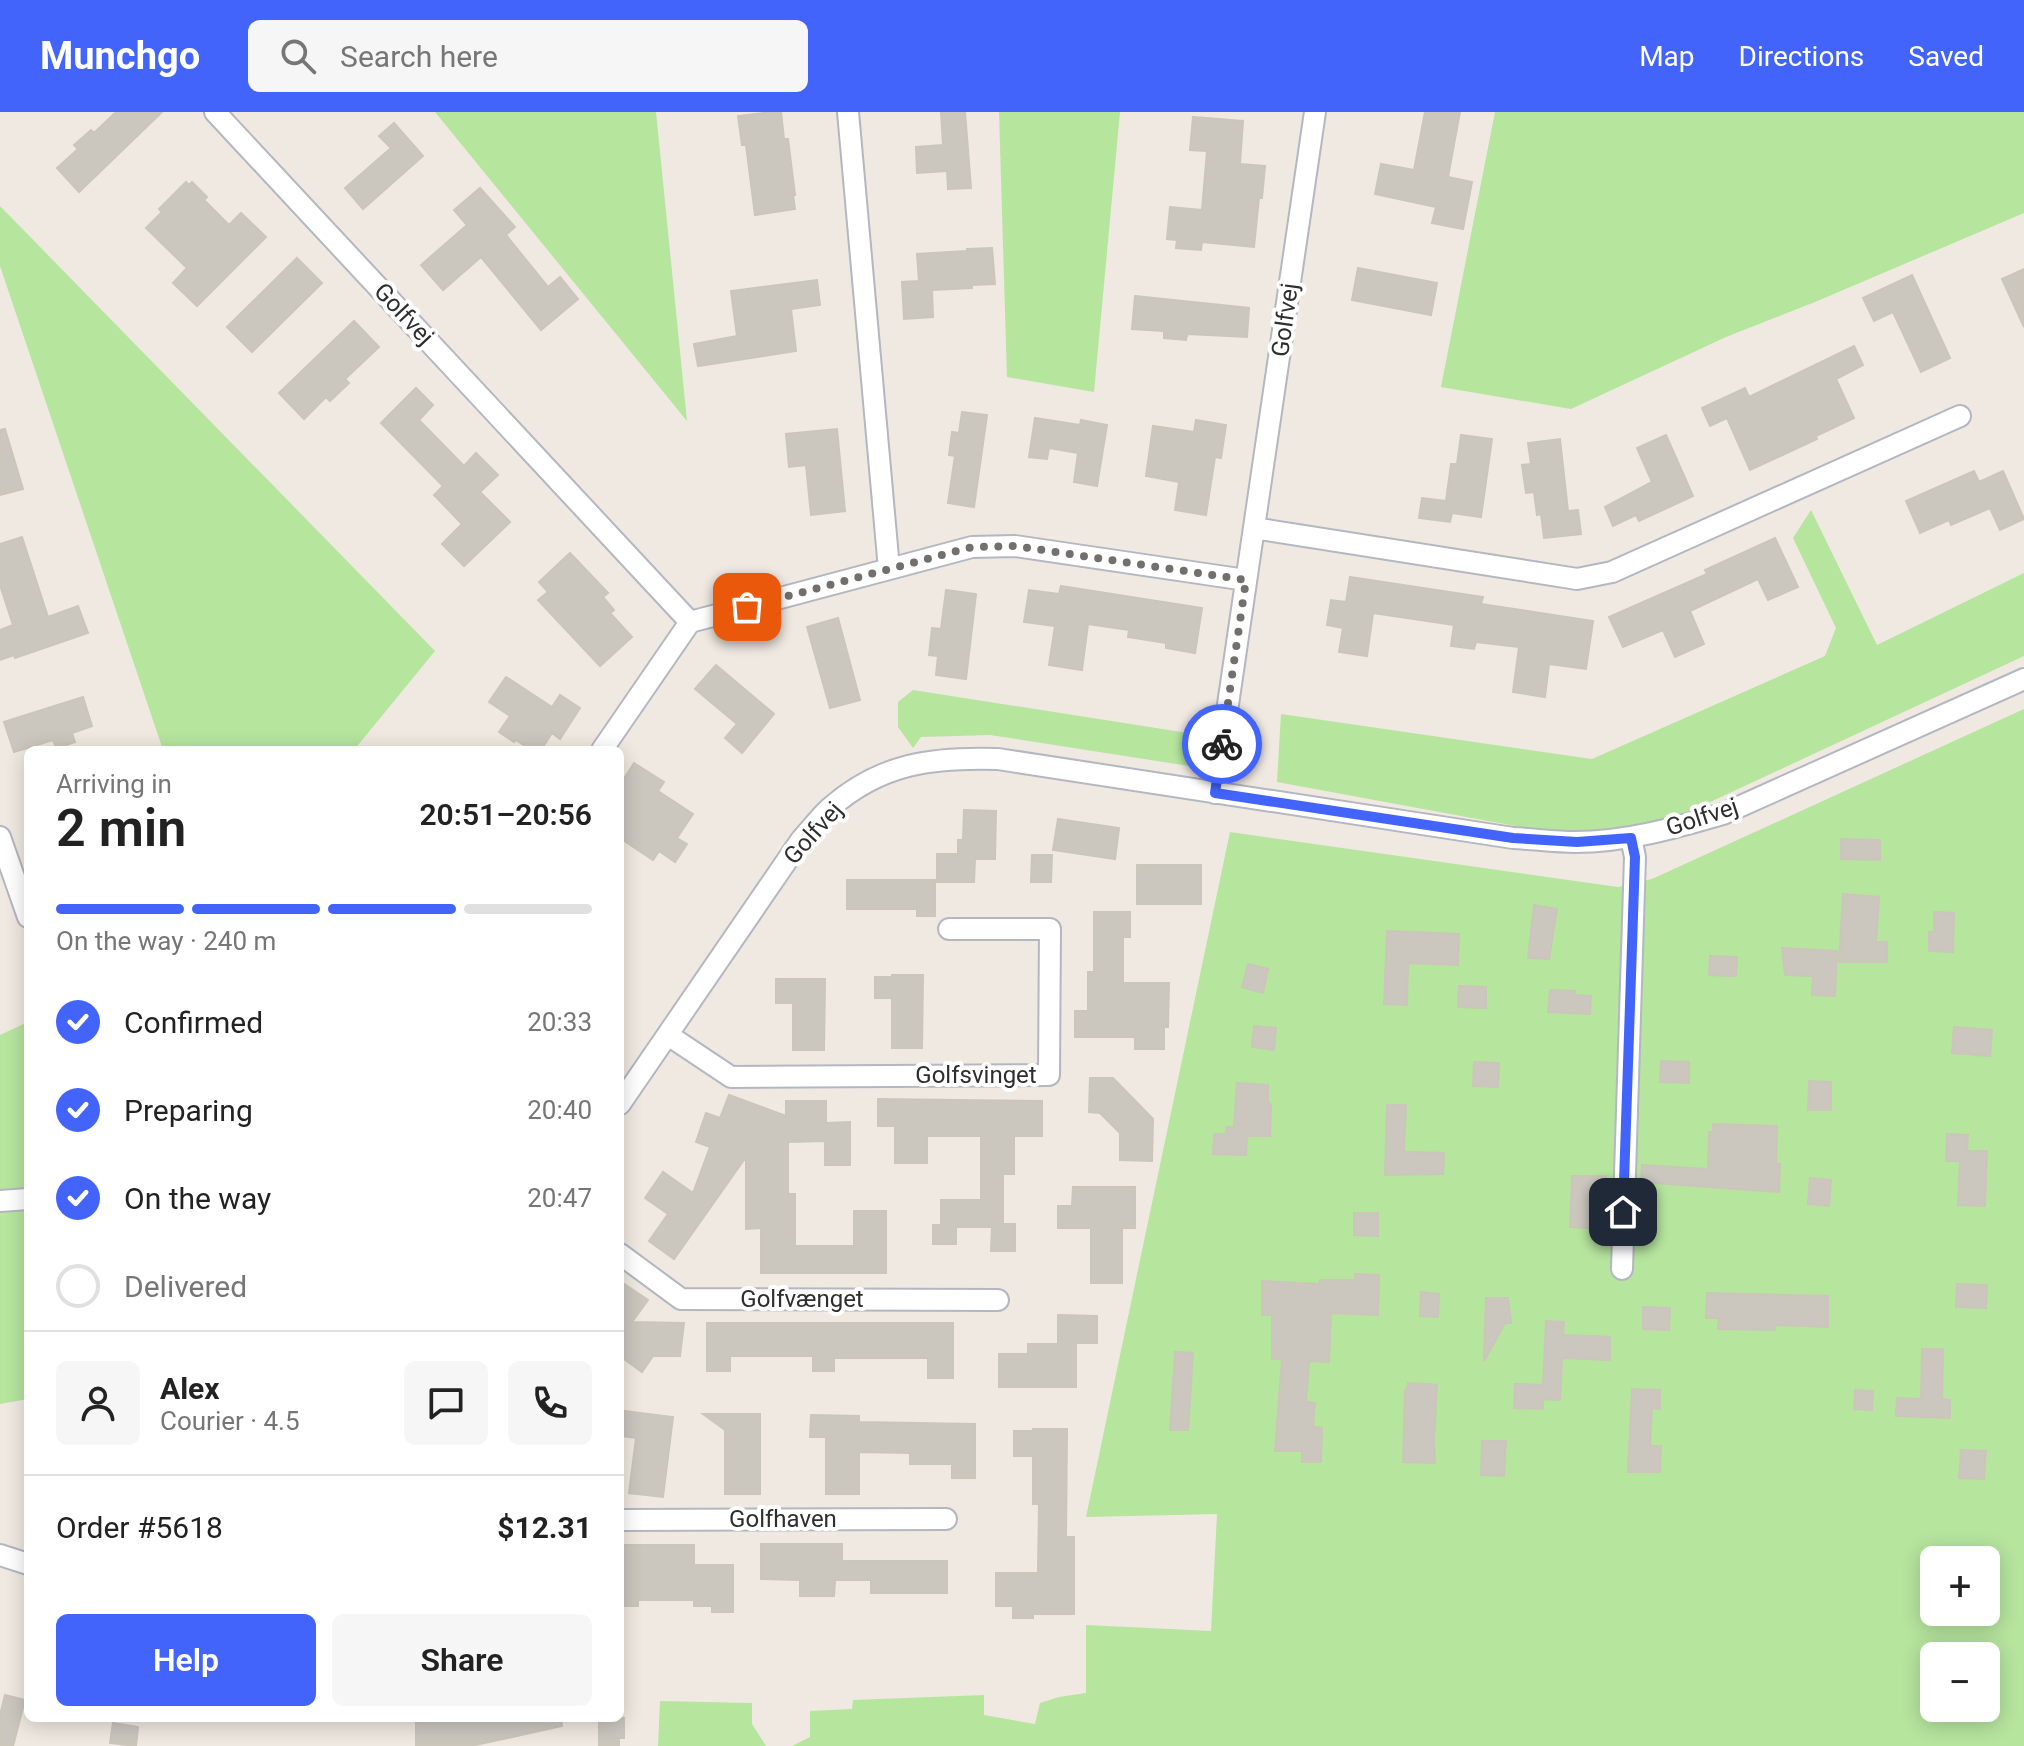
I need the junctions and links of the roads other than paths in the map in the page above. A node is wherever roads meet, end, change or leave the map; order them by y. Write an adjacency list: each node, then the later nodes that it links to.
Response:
1 (215, 112): 8 (street, Golfvej)
2 (848, 112): 6 (street)
3 (1315, 112): 5 (street, Golfvej)
4 (1960, 416): 5 (street)
5 (1254, 528): 7 (street, Golfvej)
6 (889, 569): 7 (street); 8 (street)
7 (1246, 580): 11 (street, Golfvej)
8 (690, 622): 10 (street)
9 (2024, 679): 13 (street, Golfvej)
10 (605, 746)
11 (1215, 793): 13 (street, Golfvej); 16 (street, Golfvej)
12 (0, 837): 14 (street)
13 (1631, 838): 21 (street)
14 (24, 906)
15 (949, 929): 16 (street, Golfsvinget)
16 (668, 1035): 17 (street, Golfvej)
17 (624, 1098)
18 (24, 1199): 19 (street)
19 (0, 1201)
20 (624, 1257): 22 (street, Golfvænget)
21 (1622, 1269)
22 (998, 1300)
23 (946, 1519): 24 (street, Golfhaven)
24 (624, 1520)
25 (0, 1555): 26 (street)
26 (24, 1563)

